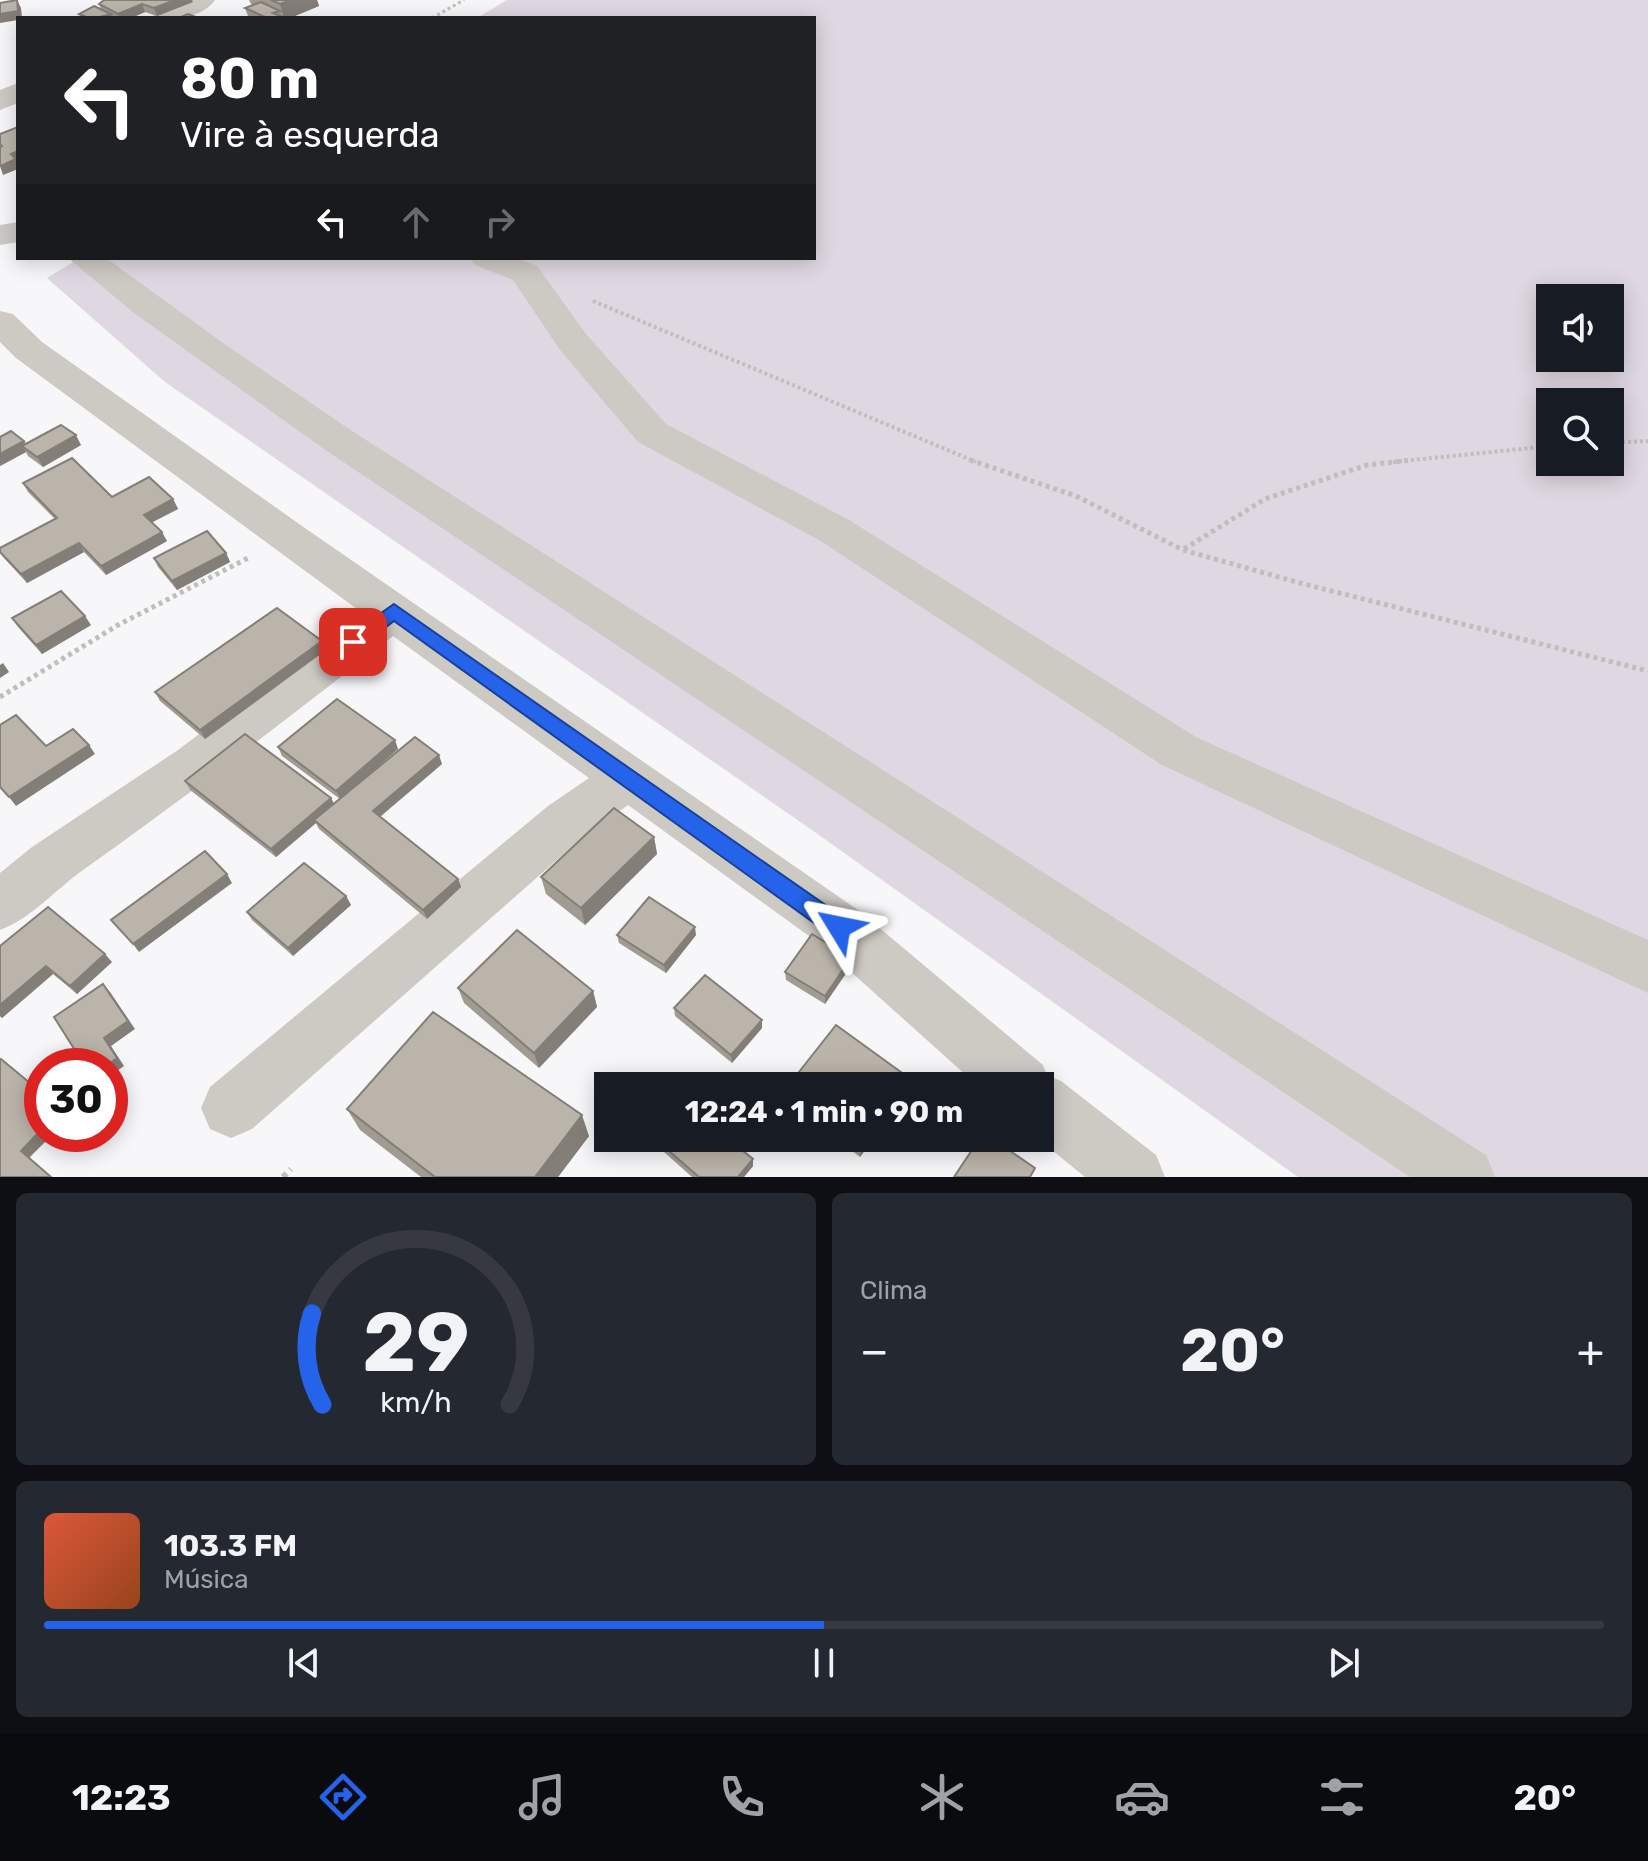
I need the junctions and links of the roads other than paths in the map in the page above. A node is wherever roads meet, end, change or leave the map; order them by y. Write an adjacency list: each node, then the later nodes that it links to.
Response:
1 (202, 0): 2 (street)
2 (169, 16)
3 (88, 260): 14 (street)
4 (506, 265): 9 (street)
5 (0, 322): 6 (street)
6 (394, 611): 7 (street); 8 (street)
7 (628, 778): 10 (street); 11 (street)
8 (0, 906)
9 (1648, 967)
10 (1006, 1072)
11 (231, 1108)
12 (1054, 1113): 13 (street)
13 (1134, 1177)
14 (1464, 1177)

